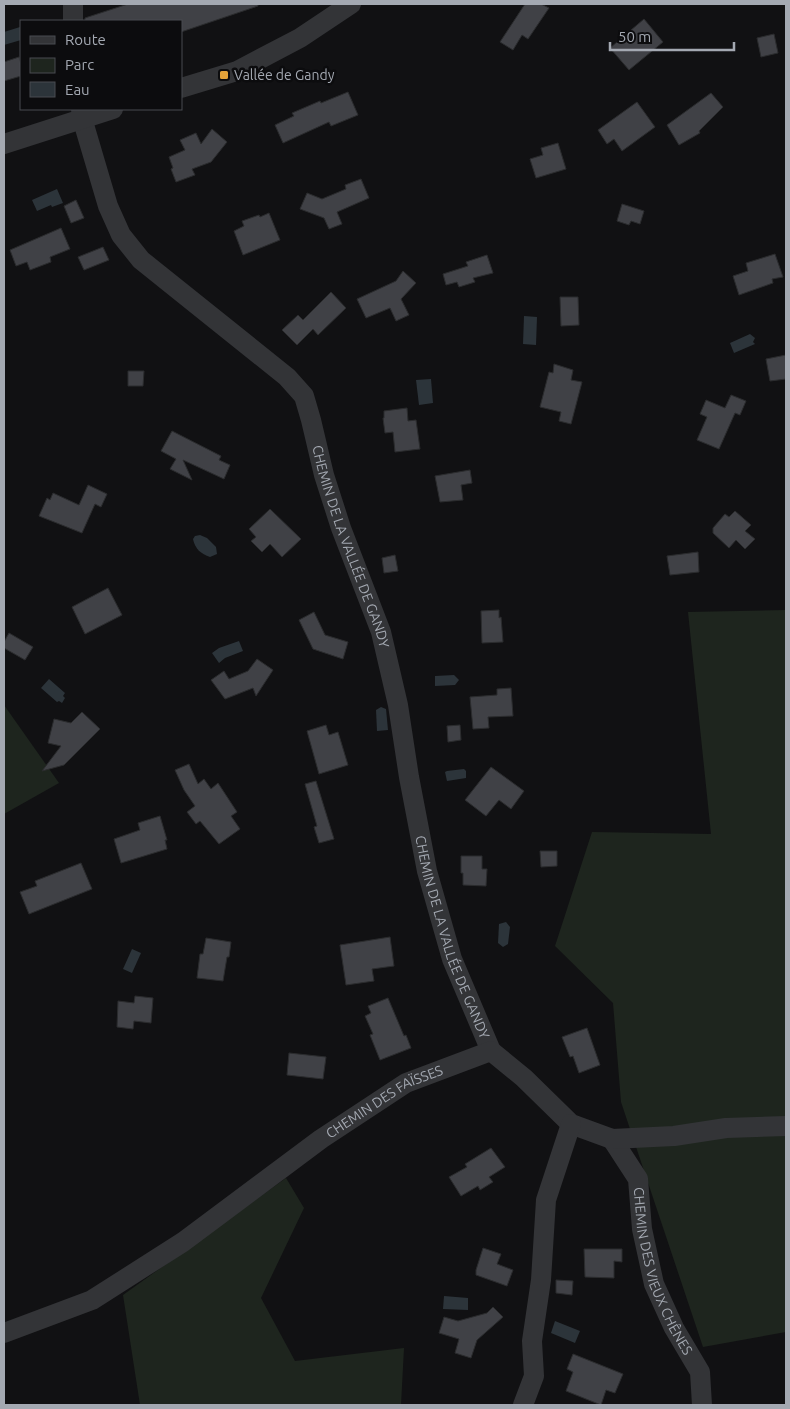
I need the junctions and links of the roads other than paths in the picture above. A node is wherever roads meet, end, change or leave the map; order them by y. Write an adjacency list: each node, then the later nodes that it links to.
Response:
1 (73, 4): 3 (street)
2 (351, 4): 4 (street)
3 (73, 20)
4 (182, 88)
5 (107, 110): 6 (street)
6 (82, 114): 7 (street); 8 (street, CHEMIN DE LA VALLÉE DE GANDY)
7 (4, 144)
8 (491, 1051): 9 (street); 12 (street, CHEMIN DES FAÏSSES)
9 (571, 1124): 11 (street); 13 (street)
10 (786, 1126): 11 (street)
11 (612, 1139): 14 (street, CHEMIN DES VIEUX CHÊNES)
12 (4, 1333)
13 (523, 1405)
14 (702, 1405)

